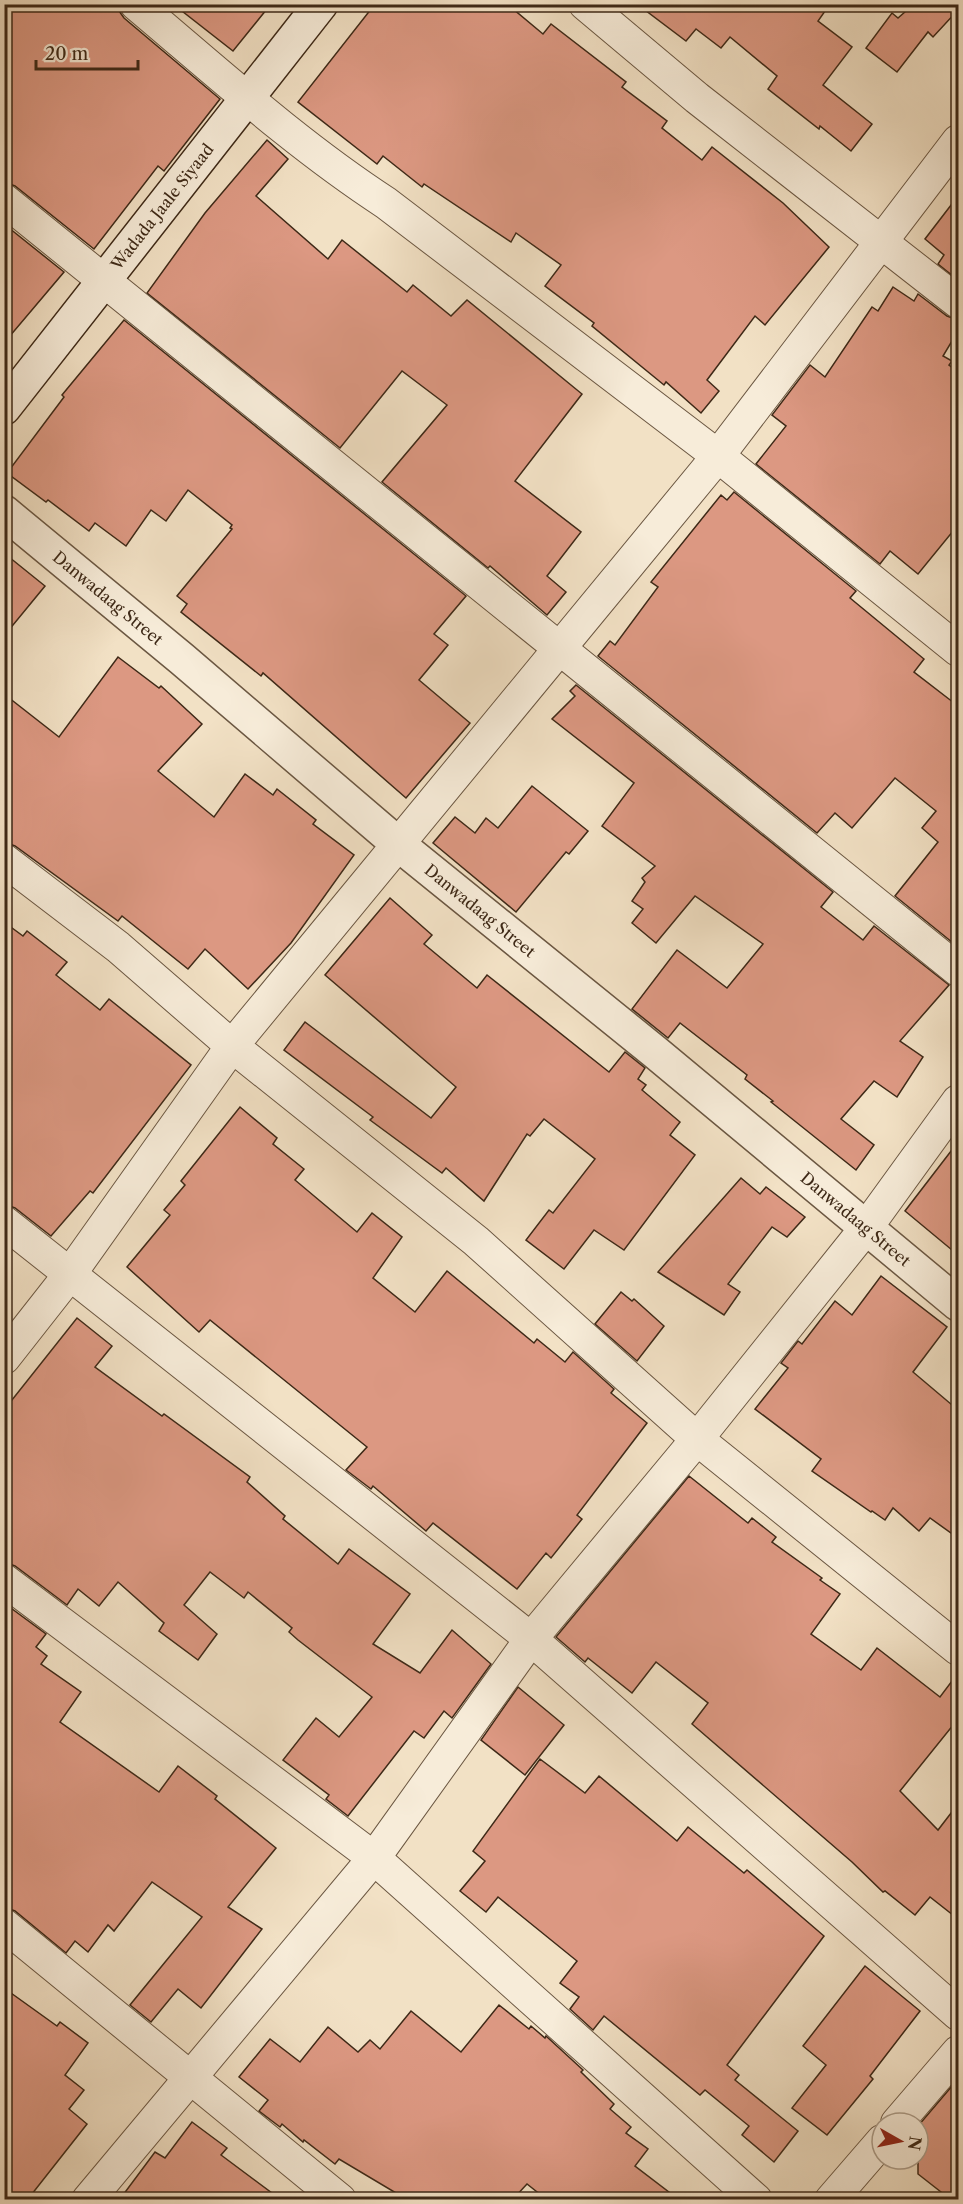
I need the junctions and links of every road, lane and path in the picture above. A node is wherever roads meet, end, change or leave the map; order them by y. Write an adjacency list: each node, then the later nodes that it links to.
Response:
1 (136, 4): 4 (street)
2 (321, 4): 4 (street, Wadada Jaale Siyaad)
3 (585, 4): 7 (street)
4 (247, 97): 8 (street, Wadada Jaale Siyaad); 11 (street)
5 (958, 141): 7 (street)
6 (4, 200): 8 (street)
7 (883, 242): 9 (street); 11 (street)
8 (104, 281): 10 (street, Wadada Jaale Siyaad); 13 (street)
9 (958, 302)
10 (4, 408)
11 (718, 456): 13 (street); 14 (street)
12 (4, 512): 15 (street, Danwadaag Street)
13 (560, 648): 15 (street); 17 (street)
14 (958, 650)
15 (398, 844): 18 (street); 21 (street, Danwadaag Street)
16 (4, 861): 18 (street)
17 (958, 970)
18 (232, 1046): 22 (street); 25 (street)
19 (958, 1101): 21 (street)
20 (4, 1222): 22 (street)
21 (866, 1228): 23 (street, Danwadaag Street); 25 (street)
22 (70, 1274): 24 (street); 27 (street)
23 (958, 1304)
24 (4, 1358)
25 (697, 1439): 27 (street); 28 (street)
26 (4, 1580): 29 (street)
27 (531, 1639): 29 (street); 31 (street)
28 (958, 1649)
29 (374, 1858): 33 (street); 38 (street)
30 (4, 1925): 33 (street)
31 (958, 2014)
32 (958, 2052): 34 (street)
33 (192, 2078): 36 (street); 37 (street)
34 (907, 2111)
35 (870, 2154): 39 (street)
36 (88, 2199)
37 (340, 2199)
38 (756, 2199)
39 (831, 2199)

